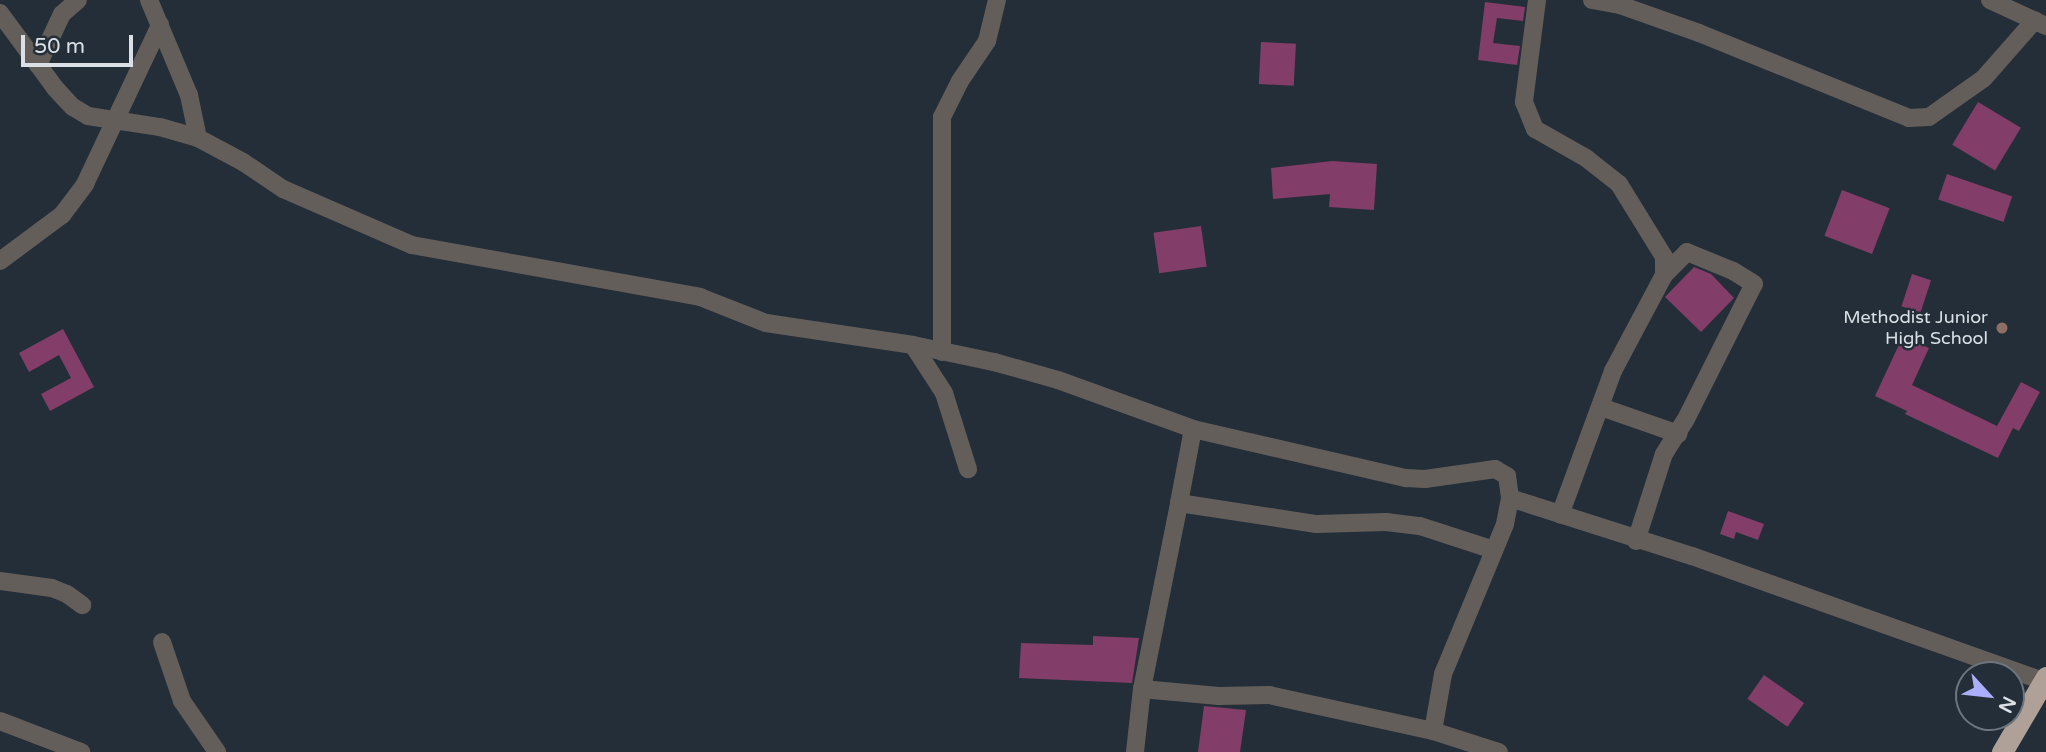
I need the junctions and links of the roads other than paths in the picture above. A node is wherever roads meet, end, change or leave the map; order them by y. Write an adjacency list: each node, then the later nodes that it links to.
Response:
1 (78, 0): 10 (street)
2 (149, 0): 9 (street)
3 (997, 0): 16 (street)
4 (1537, 0): 14 (street)
5 (1592, 0): 8 (street)
6 (1990, 0): 8 (street)
7 (0, 13): 10 (street)
8 (2040, 23)
9 (160, 25): 11 (street); 12 (street)
10 (38, 65): 11 (street)
11 (118, 119): 12 (street); 13 (street)
12 (198, 138): 15 (street)
13 (0, 261)
14 (1664, 275): 17 (street); 19 (street)
15 (913, 345): 16 (street); 20 (street)
16 (942, 352): 18 (street)
17 (1601, 407): 19 (street); 23 (street)
18 (1193, 429): 21 (street); 22 (street)
19 (1678, 433): 24 (street)
20 (968, 469)
21 (1510, 498): 23 (street); 25 (street)
22 (1179, 503): 25 (street); 30 (street)
23 (1560, 515): 24 (street)
24 (1636, 541): 29 (street)
25 (1494, 550): 32 (street)
26 (0, 580): 27 (street)
27 (82, 605)
28 (162, 642): 34 (street)
29 (2045, 679): 37 (highway)
30 (1142, 689): 32 (street); 35 (street)
31 (0, 721): 33 (street)
32 (1433, 732): 36 (street)
33 (81, 752)
34 (217, 752)
35 (1135, 752)
36 (1499, 752)
37 (2002, 752)

